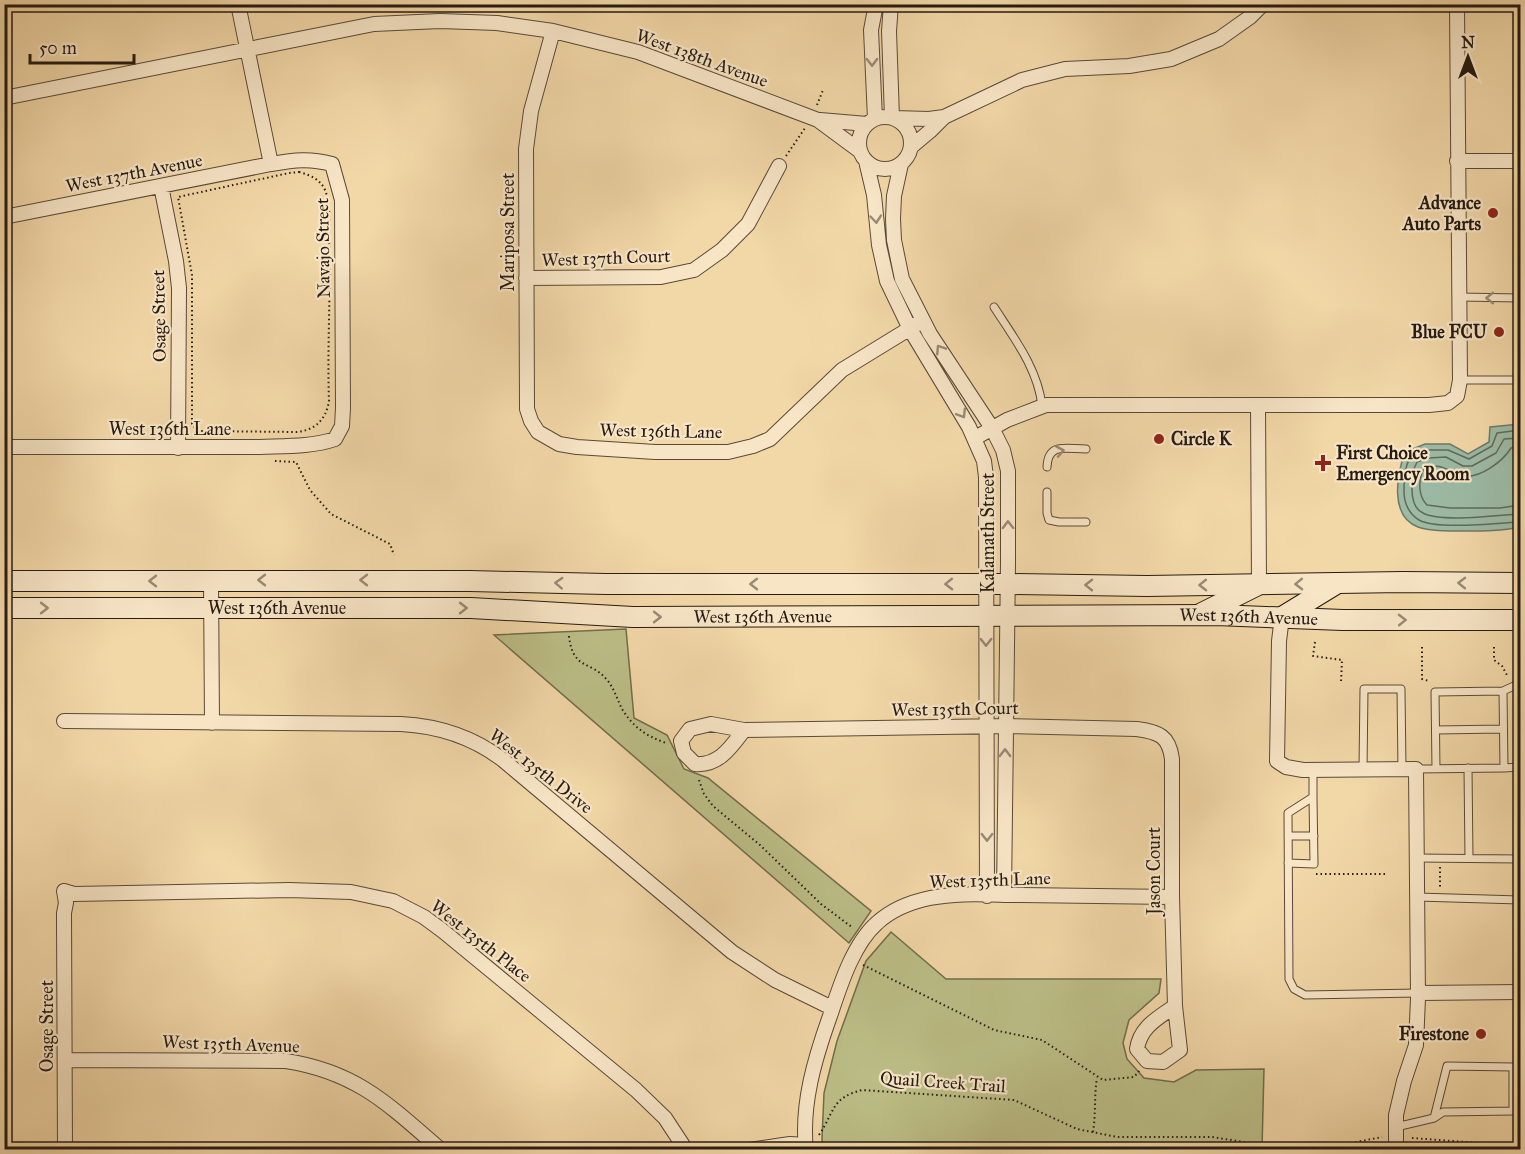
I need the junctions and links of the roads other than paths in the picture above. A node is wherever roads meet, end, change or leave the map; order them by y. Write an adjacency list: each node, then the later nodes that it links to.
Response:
1 (238, 4): 7 (street)
2 (876, 4): 12 (street, one-way to 12)
3 (891, 4): 10 (street)
4 (1263, 4): 9 (street)
5 (1457, 4): 15 (street)
6 (553, 32): 7 (street, West 138th Avenue); 11 (street, West 138th Avenue); 22 (street, Mariposa Street)
7 (247, 49): 8 (street, West 138th Avenue); 17 (street)
8 (4, 98)
9 (944, 117): 10 (street); 13 (street)
10 (893, 118): 12 (street); 13 (street)
11 (818, 120): 12 (street, West 138th Avenue); 14 (street, West 138th Avenue)
12 (871, 122): 14 (street)
13 (911, 147): 18 (street)
14 (863, 156): 18 (street); 27 (street, Kalamath Street, one-way to 27)
15 (1457, 161): 16 (street); 23 (street)
16 (1521, 161)
17 (271, 164): 20 (street, West 137th Avenue); 35 (street, Navajo Street)
18 (901, 164): 26 (street, Kalamath Street)
19 (779, 166): 22 (street, West 137th Court)
20 (161, 186): 21 (street, West 137th Avenue); 37 (street, Osage Street)
21 (4, 217)
22 (526, 278): 33 (street, Mariposa Street)
23 (1459, 297): 24 (lane, one-way to 23); 28 (street)
24 (1521, 298)
25 (994, 307): 31 (lane)
26 (922, 321): 27 (street, West 136th Lane); 32 (street, Kalamath Street, one-way to 26)
27 (910, 328): 33 (street, West 136th Lane); 34 (street, Kalamath Street, one-way to 34)
28 (1460, 380): 29 (lane); 30 (street)
29 (1521, 380)
30 (1258, 405): 31 (street); 48 (street)
31 (1042, 406): 32 (street)
32 (992, 428): 34 (street); 47 (street, Kalamath Street, one-way to 32)
33 (538, 432)
34 (975, 438): 46 (street, Kalamath Street)
35 (335, 440): 37 (street, West 136th Lane)
36 (4, 447): 37 (street, West 136th Lane)
37 (178, 448)
38 (1086, 449): 39 (lane, one-way to 38)
39 (1047, 467)
40 (1047, 492): 41 (lane)
41 (1086, 522)
42 (4, 581): 43 (main road, West 136th Avenue, one-way to 42)
43 (211, 581): 46 (main road, West 136th Avenue, one-way to 43); 50 (street)
44 (1339, 582): 45 (main road, West 136th Avenue, one-way to 44); 48 (main road, West 136th Avenue, one-way to 48); 54 (main road)
45 (1521, 583)
46 (986, 584): 47 (main road, West 136th Avenue); 52 (street, Kalamath Street)
47 (1008, 584): 48 (main road, West 136th Avenue, one-way to 47); 53 (street, Kalamath Street)
48 (1259, 584): 51 (main road)
49 (4, 608): 50 (main road, West 136th Avenue, one-way to 50)
50 (212, 608): 52 (main road, West 136th Avenue, one-way to 52); 59 (street)
51 (1200, 615): 53 (main road, West 136th Avenue); 54 (main road, West 136th Avenue)
52 (986, 616): 53 (main road, West 136th Avenue); 60 (street, Kalamath Street, one-way to 60)
53 (1006, 616): 61 (street, Kalamath Street)
54 (1282, 617): 55 (main road, West 136th Avenue, one-way to 55); 70 (street)
55 (1521, 620)
56 (1521, 685): 57 (lane)
57 (1503, 691): 62 (lane); 64 (lane)
58 (64, 721): 59 (street, West 135th Drive)
59 (212, 723): 89 (street, West 135th Drive)
60 (987, 726): 61 (street, West 135th Court); 63 (street, West 135th Court); 81 (street, Kalamath Street, one-way to 81)
61 (1006, 726): 65 (street, West 135th Court); 80 (street, Kalamath Street, one-way to 61)
62 (1503, 729): 64 (lane); 69 (lane)
63 (744, 730)
64 (1436, 730): 67 (lane)
65 (1163, 737): 82 (street, Jason Court)
66 (1521, 767): 69 (lane)
67 (1436, 768): 68 (lane); 72 (lane)
68 (1468, 768): 69 (lane); 77 (lane)
69 (1504, 768)
70 (1313, 770): 71 (street); 73 (lane)
71 (1363, 770): 72 (street); 72 (lane)
72 (1409, 770): 76 (street)
73 (1314, 797): 74 (lane); 75 (lane)
74 (1288, 836): 75 (lane); 79 (lane)
75 (1314, 836): 79 (lane)
76 (1417, 858): 77 (lane); 83 (street)
77 (1469, 858): 78 (lane)
78 (1521, 859)
79 (1288, 864): 87 (lane)
80 (1004, 895): 81 (street, West 135th Lane); 82 (street, West 135th Lane)
81 (987, 896): 89 (street, West 135th Lane)
82 (1172, 897): 88 (street, Jason Court)
83 (1417, 897): 84 (lane); 87 (street)
84 (1521, 900)
85 (66, 903): 90 (street, Osage Street); 97 (street, West 135th Place)
86 (1521, 992): 87 (street)
87 (1418, 993): 92 (street)
88 (1175, 1006): 88 (street, Jason Court)
89 (832, 1008): 93 (street)
90 (66, 1060): 95 (street, Osage Street); 96 (street, West 135th Avenue)
91 (1434, 1118): 91 (lane); 92 (lane)
92 (1396, 1127): 94 (street)
93 (810, 1145): 98 (street)
94 (1396, 1146)
95 (65, 1149)
96 (441, 1149)
97 (686, 1149)
98 (749, 1149)

